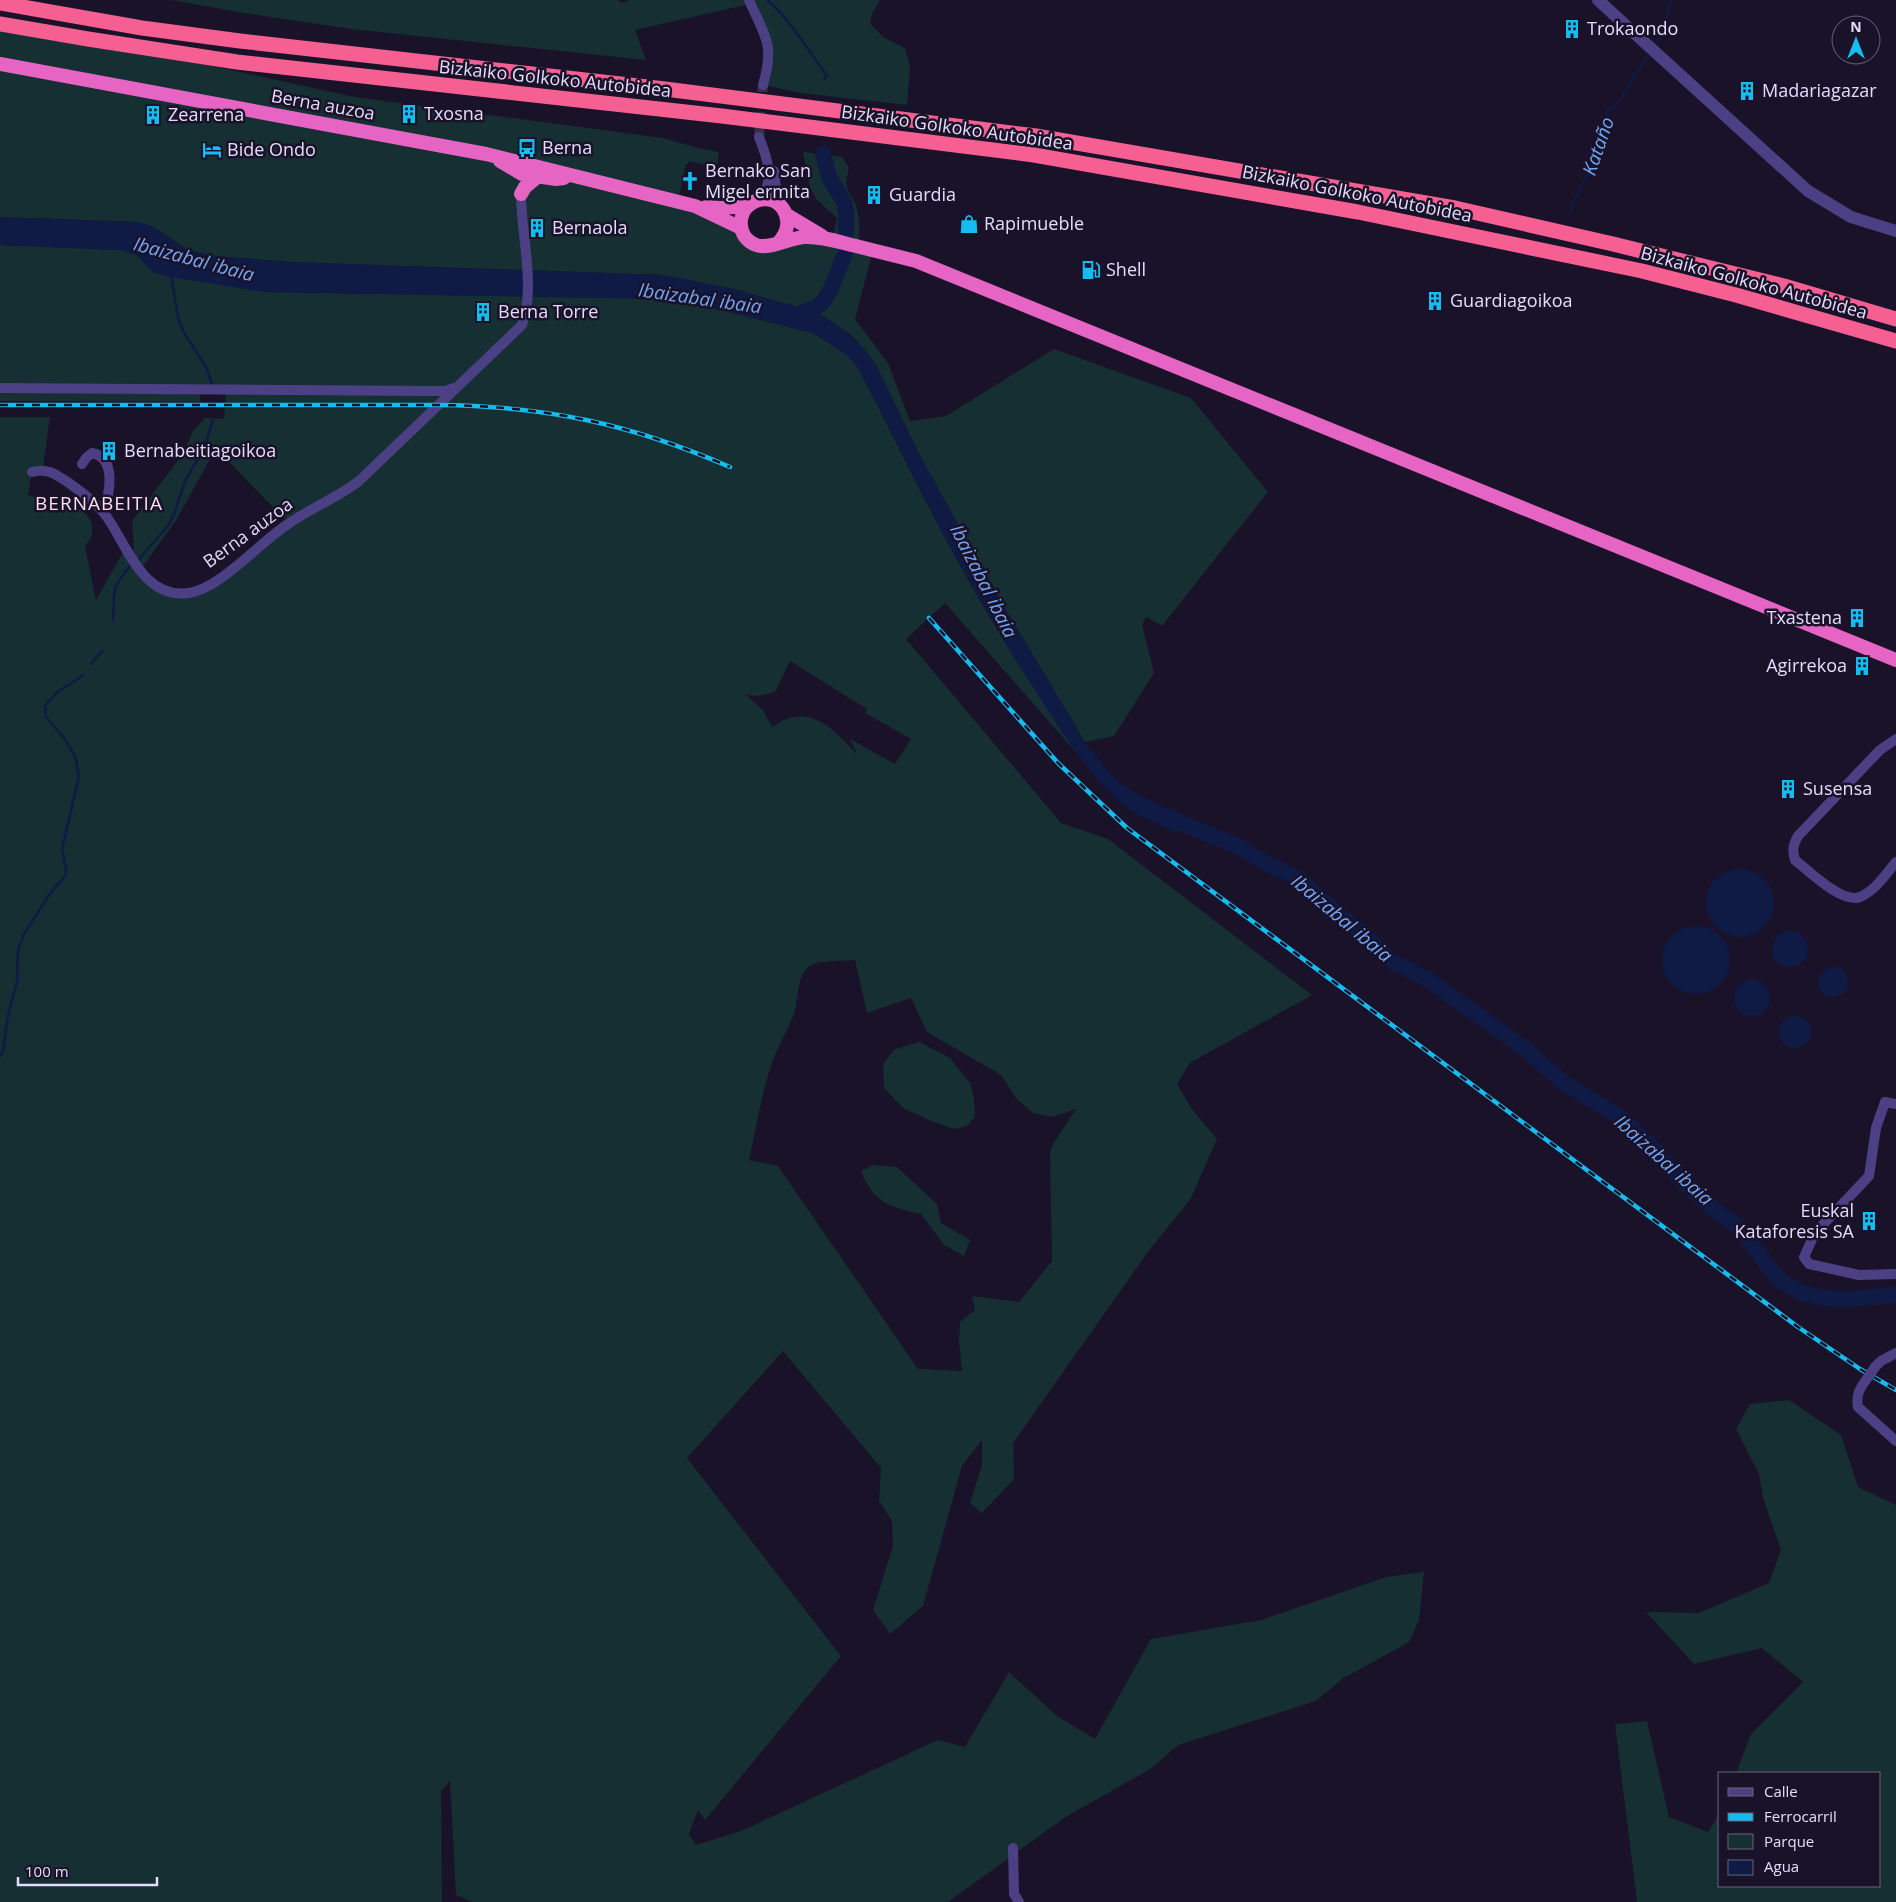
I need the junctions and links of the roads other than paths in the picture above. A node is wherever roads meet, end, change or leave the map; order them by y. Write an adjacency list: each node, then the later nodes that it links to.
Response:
1 (749, 0): 6 (street)
2 (1598, 0): 19 (street)
3 (0, 3): 22 (highway, Bizkaiko Golkoko Autobidea)
4 (0, 24): 23 (highway, Bizkaiko Golkoko Autobidea)
5 (0, 64): 8 (highway, Berna auzoa)
6 (763, 85)
7 (759, 137): 9 (street)
8 (486, 154): 10 (highway); 12 (highway, Berna auzoa)
9 (768, 161): 14 (street); 17 (street)
10 (518, 172): 11 (highway); 13 (highway)
11 (537, 177): 12 (highway); 13 (highway)
12 (581, 177): 15 (highway, Berna auzoa)
13 (522, 194): 24 (street, Berna auzoa)
14 (762, 200): 16 (highway); 17 (highway)
15 (695, 206): 16 (highway); 18 (highway)
16 (748, 206): 18 (highway)
17 (785, 212): 20 (highway); 21 (highway)
18 (741, 228): 21 (highway)
19 (1896, 231)
20 (828, 239): 21 (highway); 29 (highway)
21 (778, 243)
22 (1896, 319)
23 (1896, 341)
24 (459, 385): 25 (street); 28 (street, Berna auzoa)
25 (0, 388)
26 (82, 464): 28 (street)
27 (32, 472): 28 (street)
28 (103, 512)
29 (1896, 660)
30 (1896, 739): 31 (street)
31 (1896, 862)
32 (1896, 1104): 33 (street)
33 (1896, 1274)
34 (1896, 1353): 35 (street, bridge)
35 (1896, 1440)
36 (1013, 1848): 37 (street)
37 (1019, 1902)

